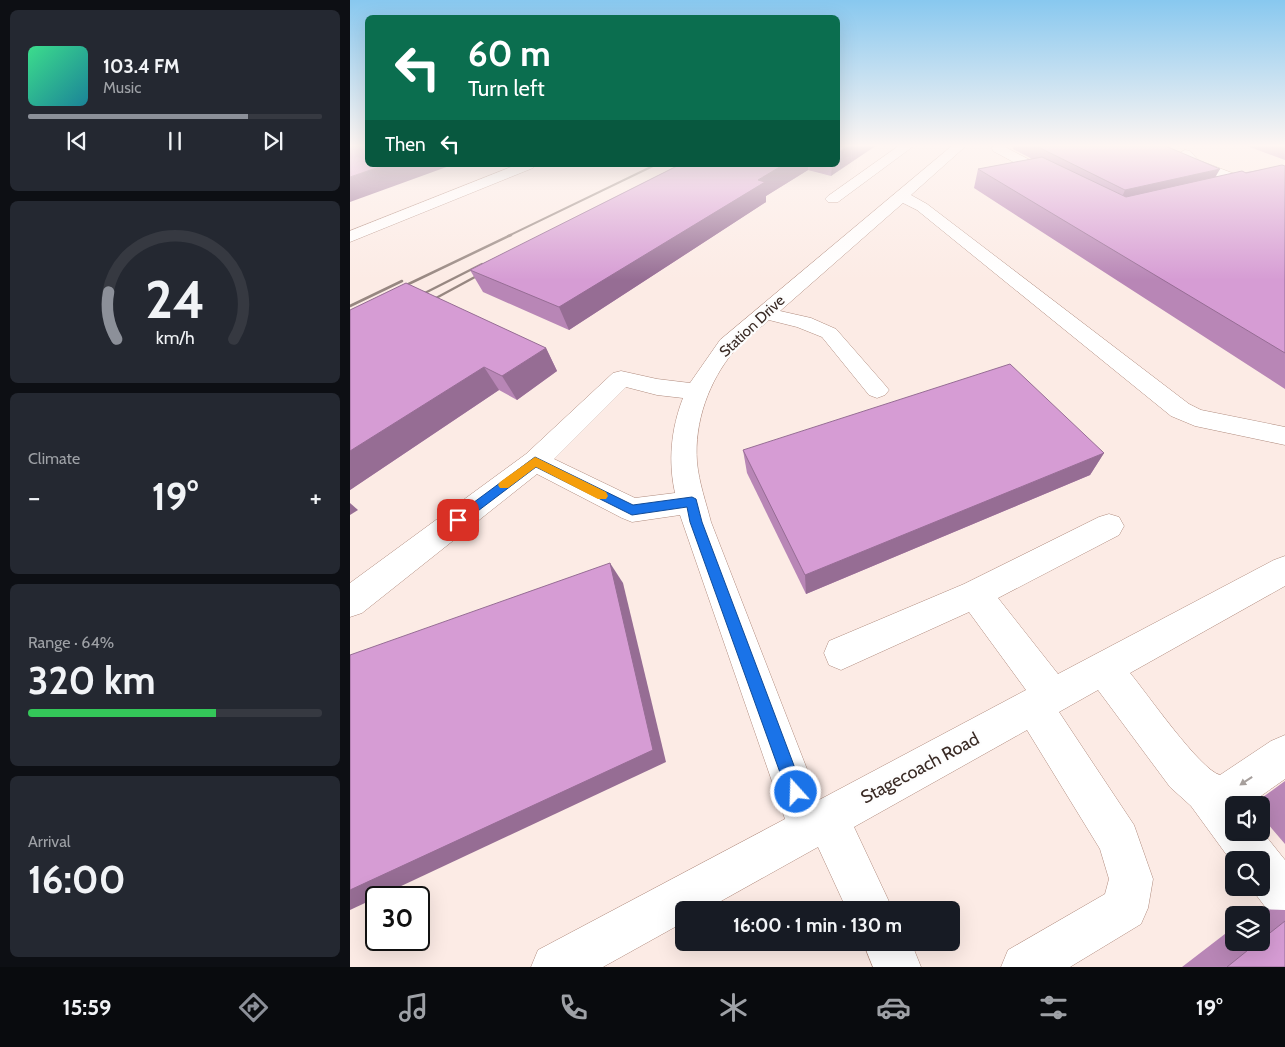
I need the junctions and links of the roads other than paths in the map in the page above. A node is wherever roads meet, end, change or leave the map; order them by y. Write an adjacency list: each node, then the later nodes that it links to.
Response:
1 (466, 190): 6 (street)
2 (845, 190): 5 (street)
3 (896, 190): 7 (street, Station Drive)
4 (908, 190): 10 (street)
5 (834, 198)
6 (350, 237)
7 (764, 313): 8 (street); 9 (street, Station Drive)
8 (877, 390)
9 (696, 392): 11 (street); 12 (street, Station Drive)
10 (1285, 436)
11 (535, 462): 12 (street); 16 (street)
12 (692, 502): 23 (street, Station Drive)
13 (1109, 526): 15 (street)
14 (1285, 570): 18 (street, Stagecoach Road)
15 (975, 594): 17 (street); 19 (street)
16 (350, 602)
17 (841, 652)
18 (1104, 668): 19 (street, Stagecoach Road); 21 (street)
19 (1042, 701): 23 (street, Stagecoach Road); 32 (street)
20 (1285, 755): 21 (street, one-way to 21)
21 (1204, 792): 22 (street)
22 (1225, 818)
23 (818, 823): 28 (street, Station Drive); 30 (street, Stagecoach Road)
24 (1243, 841): 25 (street)
25 (1250, 851)
26 (1270, 877): 27 (street)
27 (1285, 896)
28 (865, 901)
29 (890, 951): 31 (street)
30 (555, 967)
31 (898, 967)
32 (1025, 967)

